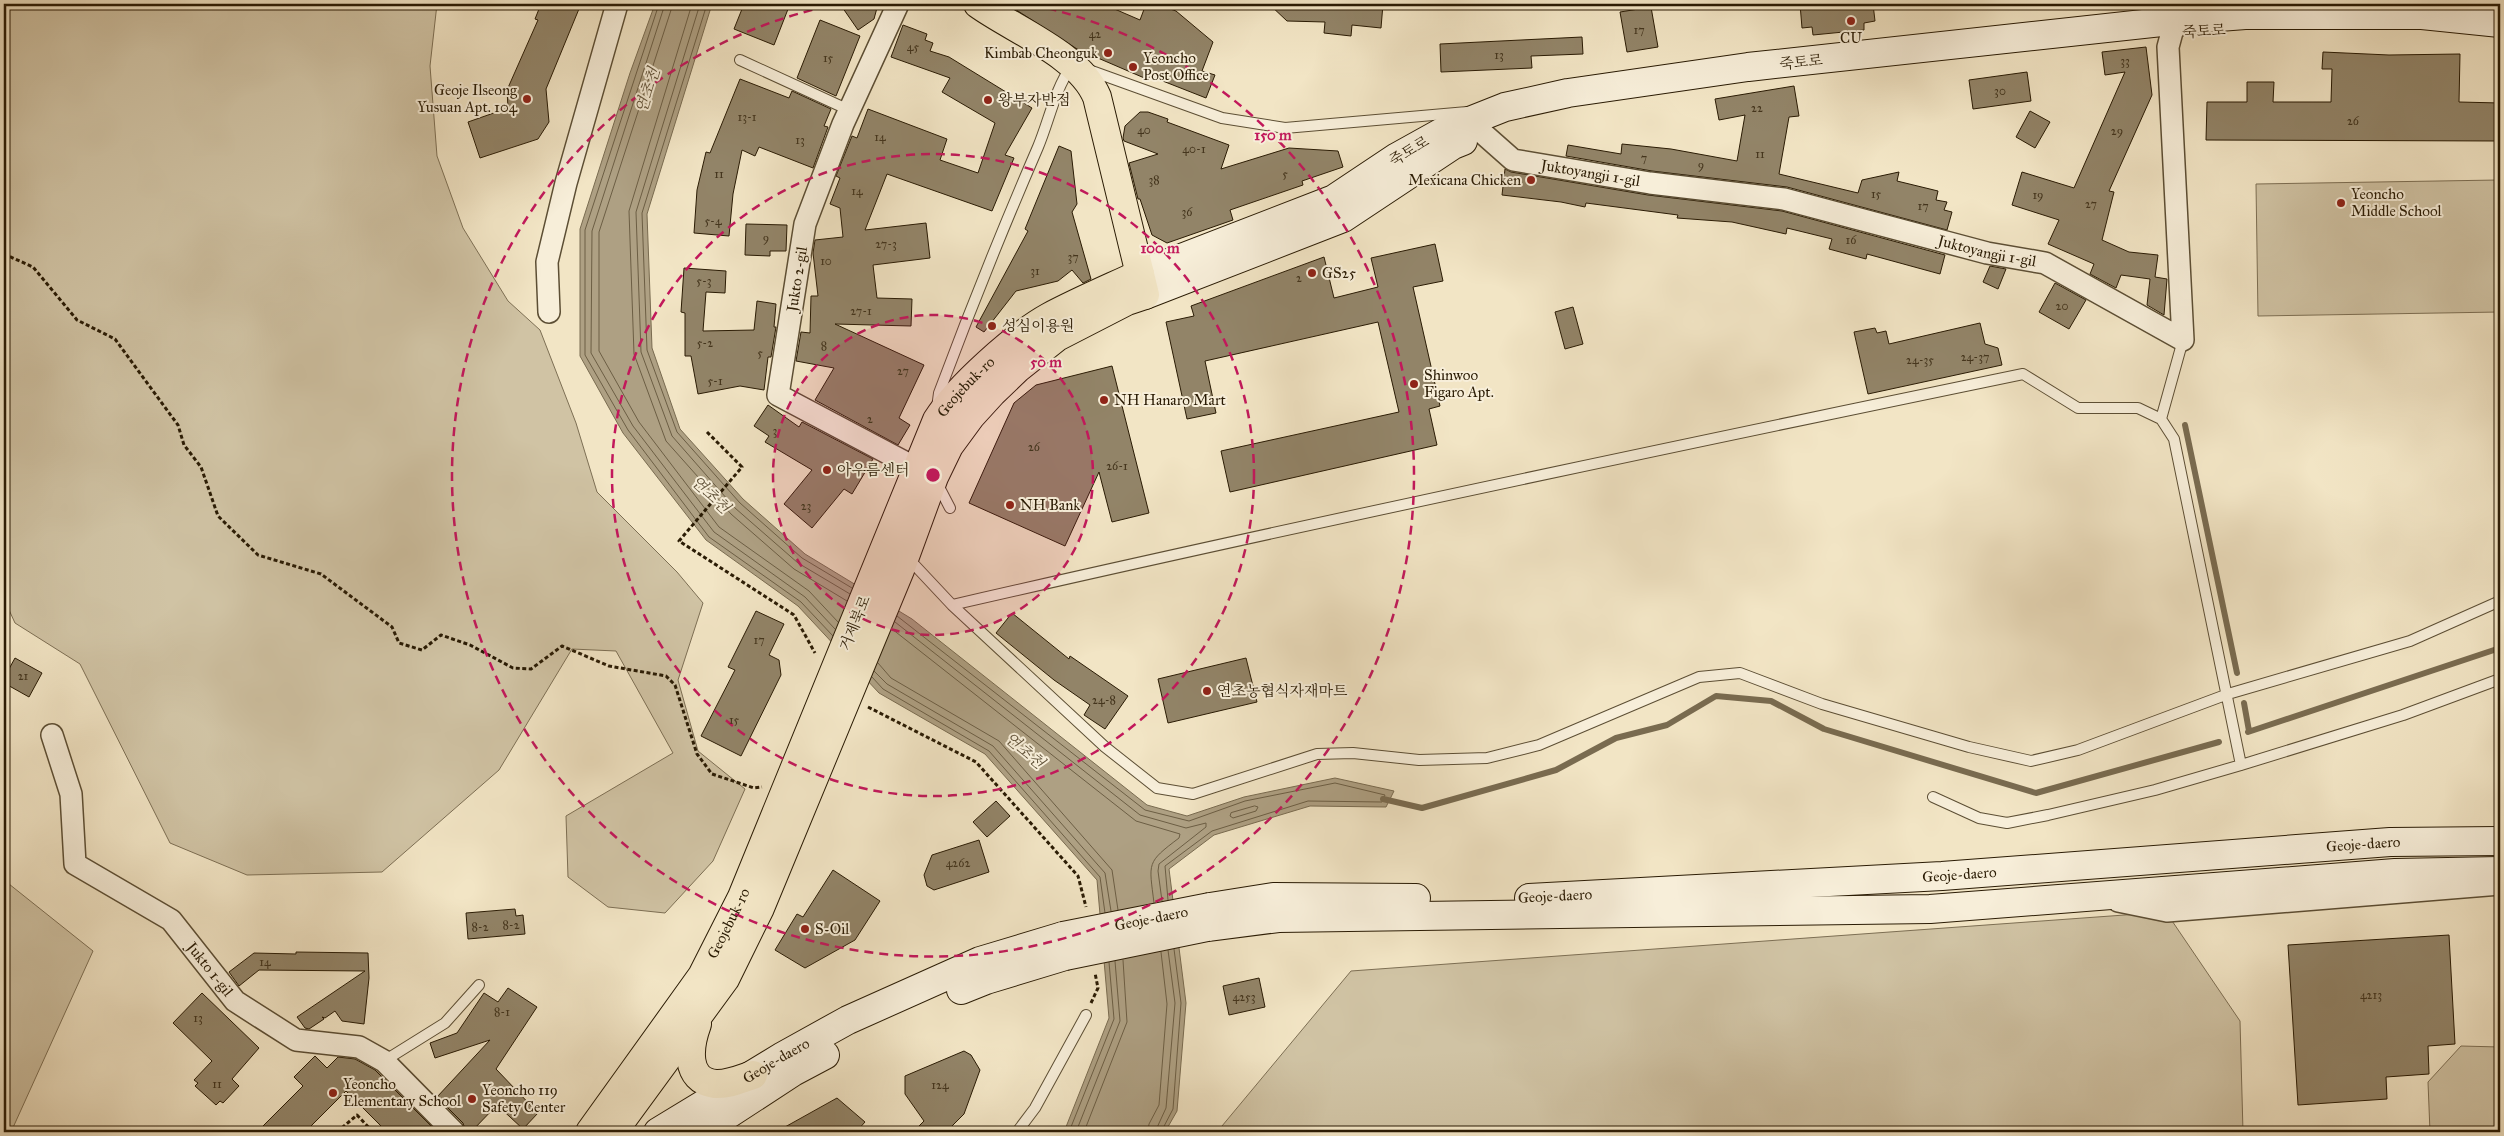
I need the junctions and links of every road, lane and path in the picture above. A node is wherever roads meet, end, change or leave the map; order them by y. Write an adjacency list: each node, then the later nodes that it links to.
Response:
1 (617, 4): 16 (street)
2 (898, 4): 12 (street, Jukto 2-gil)
3 (958, 4): 10 (main road)
4 (978, 4): 10 (main road)
5 (2427, 16): 6 (main road, 죽토로); 7 (main road, 죽토로); 8 (main road, 죽토로)
6 (2181, 19): 11 (main road, 죽토로); 13 (main road, 죽토로); 17 (street)
7 (2500, 23)
8 (2500, 36)
9 (740, 60): 12 (lane)
10 (1069, 70): 11 (lane); 15 (main road); 19 (lane)
11 (1505, 106): 13 (main road, 죽토로)
12 (849, 110): 21 (street, Jukto 2-gil)
13 (1475, 128): 15 (main road, 죽토로); 17 (street, Juktoyangji 1-gil)
14 (4, 254): 32 (path)
15 (1133, 288): 19 (main road, Geojebuk-ro); 21 (main road, Geojebuk-ro)
16 (549, 312)
17 (2183, 340): 18 (lane)
18 (2160, 419): 25 (lane); 28 (lane)
19 (937, 420): 21 (main road, Geojebuk-ro)
20 (706, 432): 26 (path)
21 (925, 473): 22 (lane); 23 (main road, Geojebuk-ro)
22 (950, 508)
23 (895, 554): 25 (lane); 29 (main road, 거제북로)
24 (2500, 601): 28 (lane)
25 (952, 605): 28 (lane)
26 (816, 654)
27 (2500, 679): 31 (lane)
28 (2228, 694): 31 (lane)
29 (845, 700): 32 (main road, Geojebuk-ro); 38 (path); 42 (main road, Geojebuk-ro)
30 (52, 735): 44 (street, Jukto 1-gil)
31 (2241, 765): 33 (lane)
32 (791, 779): 49 (main road, Geojebuk-ro)
33 (1933, 797)
34 (2500, 841): 39 (main road, Geoje-daero)
35 (2500, 871): 37 (main road, Geoje-daero)
36 (2500, 884): 37 (street)
37 (2090, 896): 39 (main road, Geoje-daero)
38 (1085, 897)
39 (1208, 917): 40 (main road, Geoje-daero, bridge)
40 (1064, 946): 45 (main road, Geoje-daero); 52 (main road, Geoje-daero)
41 (479, 985): 44 (lane)
42 (702, 1011): 45 (main road); 50 (main road, Geojebuk-ro)
43 (1086, 1016): 53 (lane)
44 (384, 1061): 48 (street, Jukto 1-gil)
45 (753, 1075): 51 (main road, Geoje-daero)
46 (337, 1132): 47 (path)
47 (373, 1132)
48 (454, 1132)
49 (590, 1132)
50 (613, 1132)
51 (658, 1132)
52 (701, 1132)
53 (1017, 1132)

